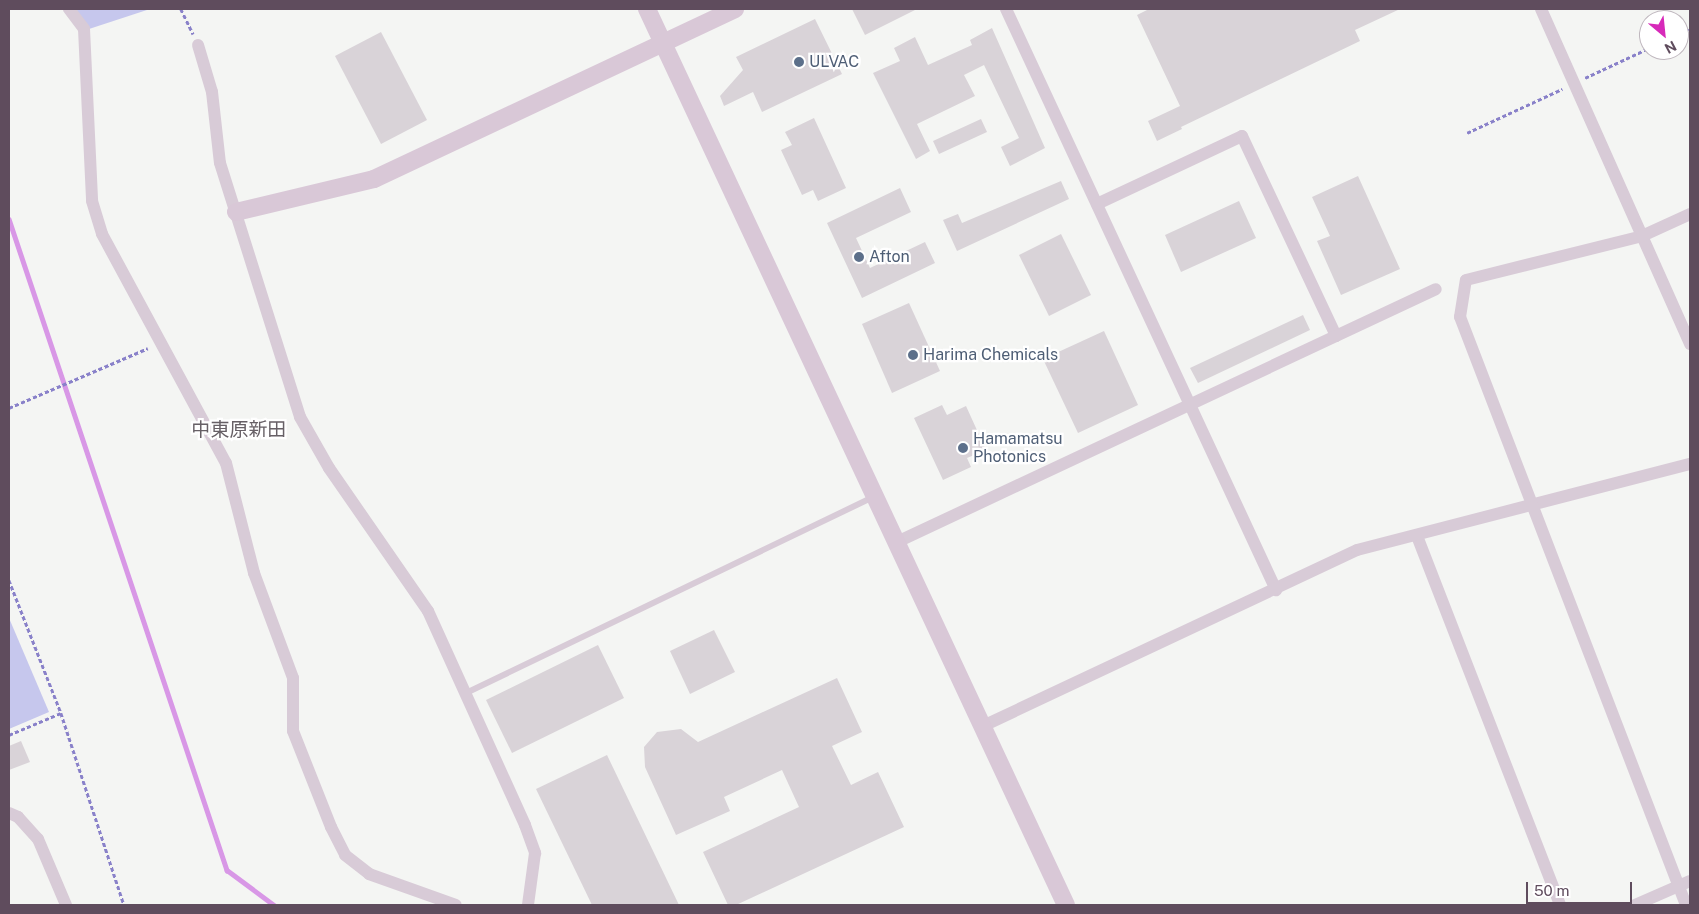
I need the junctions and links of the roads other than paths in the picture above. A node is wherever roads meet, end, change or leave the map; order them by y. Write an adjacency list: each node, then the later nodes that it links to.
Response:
1 (69, 9): 27 (street)
2 (648, 9): 6 (street)
3 (735, 9): 6 (street)
4 (1006, 9): 8 (street)
5 (1541, 9): 11 (street)
6 (663, 43): 9 (street); 17 (street)
7 (198, 45): 9 (street)
8 (1097, 204): 13 (street); 15 (street)
9 (236, 212): 22 (street)
10 (1690, 214): 11 (street)
11 (1642, 236): 14 (street); 18 (street)
12 (1436, 289): 13 (street)
13 (1336, 336): 15 (street)
14 (1690, 344)
15 (1190, 404): 20 (street); 21 (street)
16 (1690, 464): 18 (street)
17 (875, 497): 20 (street); 22 (lane)
18 (1533, 506): 19 (street); 25 (street)
19 (1417, 536): 21 (street); 30 (street)
20 (897, 542): 23 (street)
21 (1276, 590): 23 (street)
22 (466, 693): 28 (street)
23 (983, 726): 29 (street)
24 (9, 813): 26 (street)
25 (1685, 883): 31 (street); 32 (street)
26 (66, 905)
27 (456, 905)
28 (528, 905)
29 (1066, 905)
30 (1560, 905)
31 (1635, 905)
32 (1686, 905)

